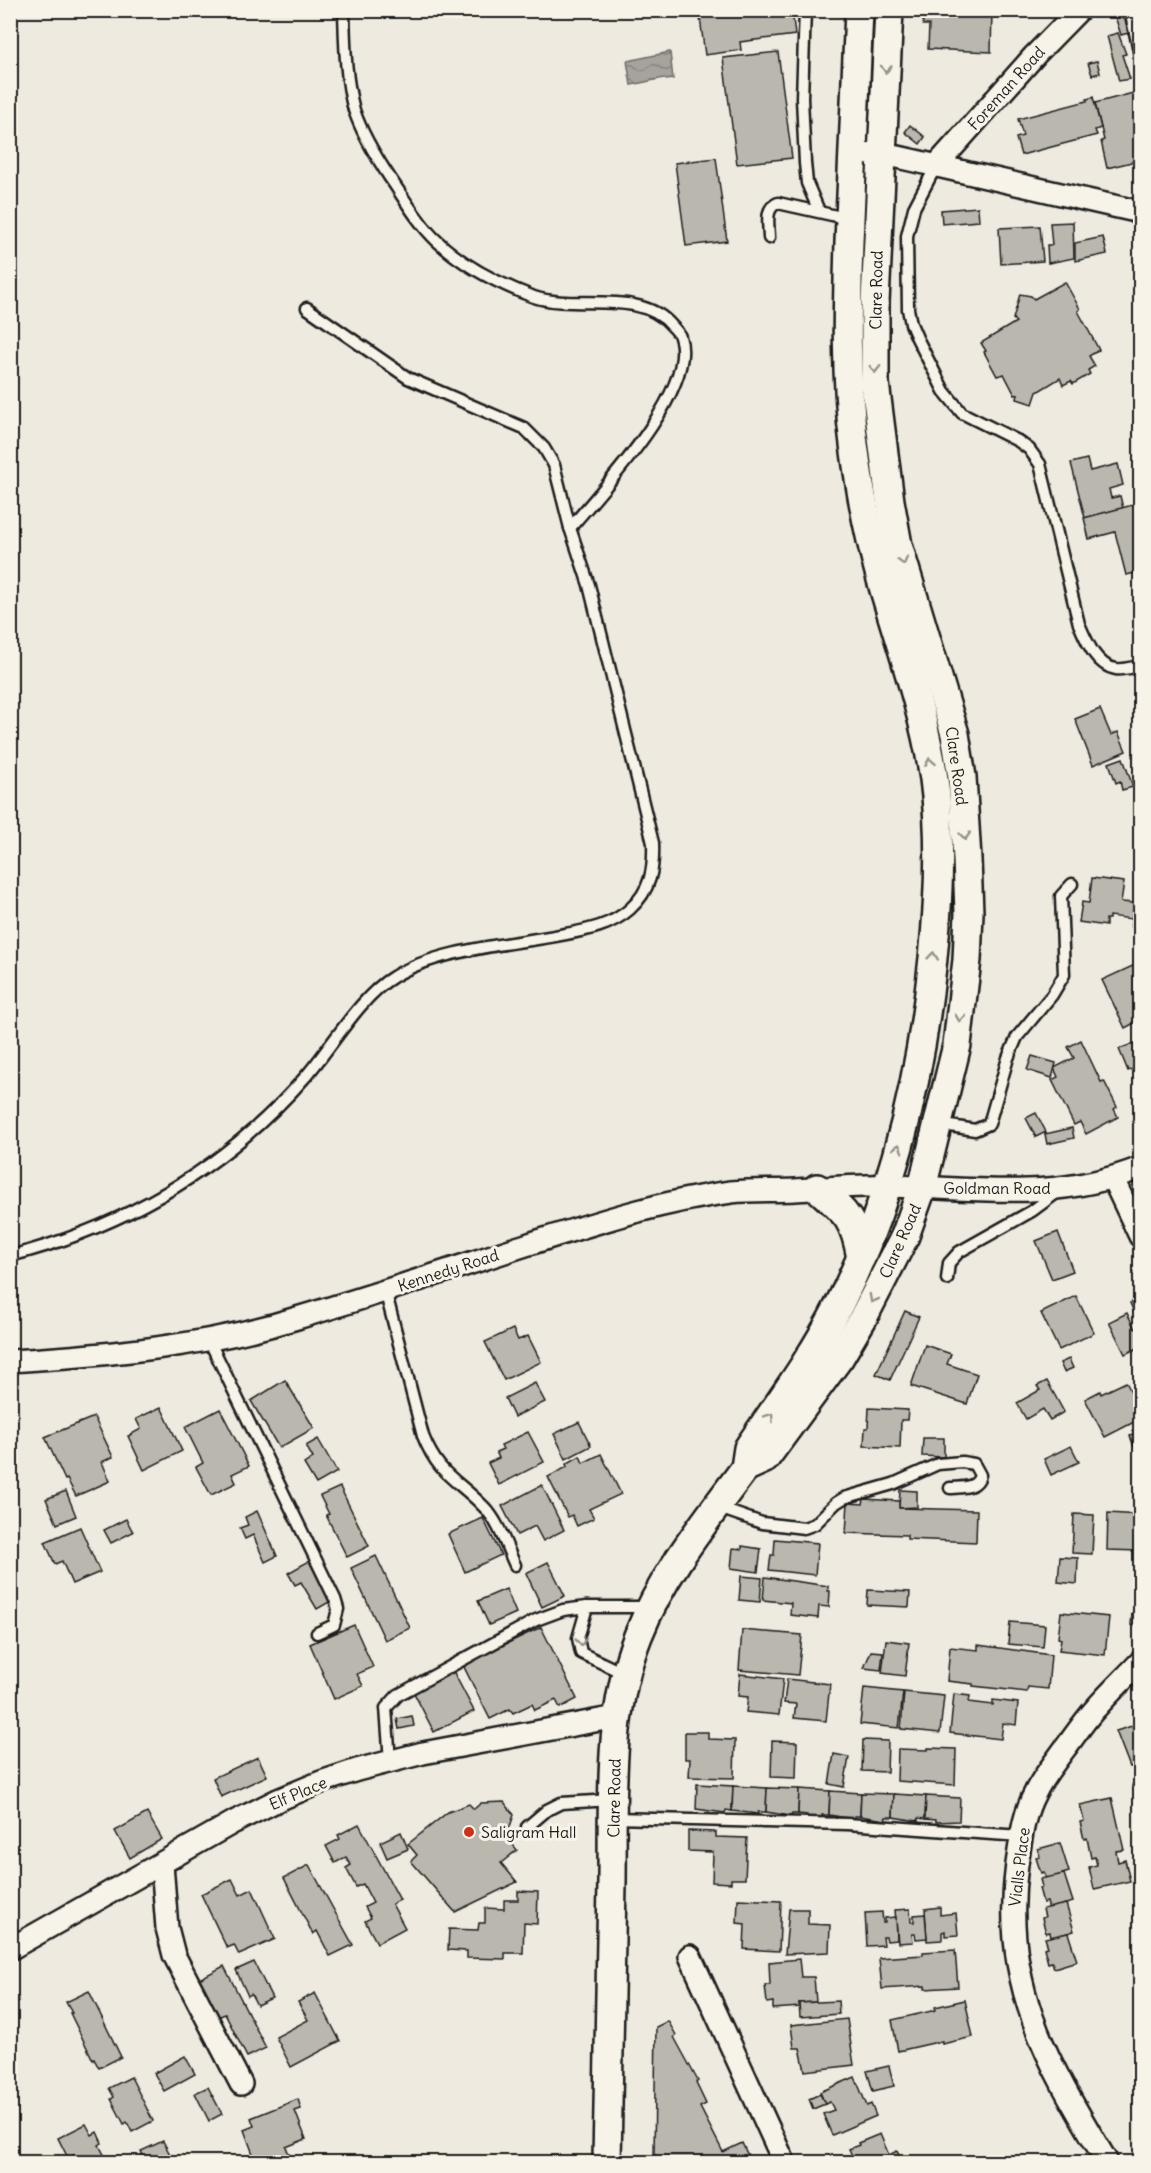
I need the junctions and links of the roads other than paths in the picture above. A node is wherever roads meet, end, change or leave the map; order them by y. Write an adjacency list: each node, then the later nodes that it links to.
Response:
1 (344, 10): 16 (lane)
2 (805, 10): 11 (lane)
3 (859, 10): 8 (street, Clare Road)
4 (889, 10): 9 (street, Clare Road, one-way to 9)
5 (1079, 10): 10 (street, Foreman Road)
6 (1133, 10): 7 (lane)
7 (1140, 55)
8 (853, 152): 9 (street); 13 (street, Clare Road)
9 (881, 155): 10 (street); 19 (street, Clare Road, one-way to 19)
10 (936, 166): 12 (street); 17 (lane)
11 (819, 211): 13 (lane); 14 (lane)
12 (1140, 212)
13 (850, 219): 22 (street, Clare Road, one-way to 13)
14 (770, 238)
15 (307, 308): 16 (lane)
16 (570, 528): 27 (lane)
17 (1140, 666)
18 (1072, 884): 19 (lane)
19 (938, 1124): 25 (street, Clare Road)
20 (1140, 1168): 21 (street, Goldman Road)
21 (1113, 1179): 23 (street, Goldman Road); 26 (street)
22 (886, 1185): 24 (street, Kennedy Road); 25 (street, Goldman Road); 28 (street, Clare Road)
23 (1064, 1187): 25 (street, Goldman Road); 29 (lane)
24 (817, 1188): 28 (street); 30 (street, Kennedy Road)
25 (922, 1188): 33 (street, Clare Road, one-way to 33)
26 (1140, 1236)
27 (10, 1256)
28 (861, 1258): 33 (street, Clare Road, one-way to 28)
29 (947, 1279)
30 (385, 1290): 31 (street, Kennedy Road); 36 (lane)
31 (209, 1340): 32 (street, Kennedy Road); 39 (lane)
32 (10, 1361)
33 (745, 1468): 35 (street, Clare Road)
34 (950, 1488): 35 (lane)
35 (716, 1507): 38 (street, Clare Road)
36 (515, 1565)
37 (587, 1606): 38 (lane); 41 (lane, one-way to 41); 43 (lane)
38 (651, 1607): 41 (street, Clare Road)
39 (317, 1633)
40 (1140, 1662): 46 (street, Vialls Place)
41 (626, 1674): 42 (street, Clare Road)
42 (616, 1717): 43 (street, Elf Place); 44 (street, Clare Road)
43 (390, 1761): 47 (street, Elf Place)
44 (613, 1809): 45 (lane); 46 (lane); 51 (street, Clare Road)
45 (527, 1827)
46 (1021, 1836): 53 (street, Vialls Place)
47 (162, 1864): 48 (street, Elf Place); 50 (street)
48 (10, 1949)
49 (690, 1956): 52 (street)
50 (241, 2084)
51 (608, 2163)
52 (784, 2163)
53 (1107, 2163)

